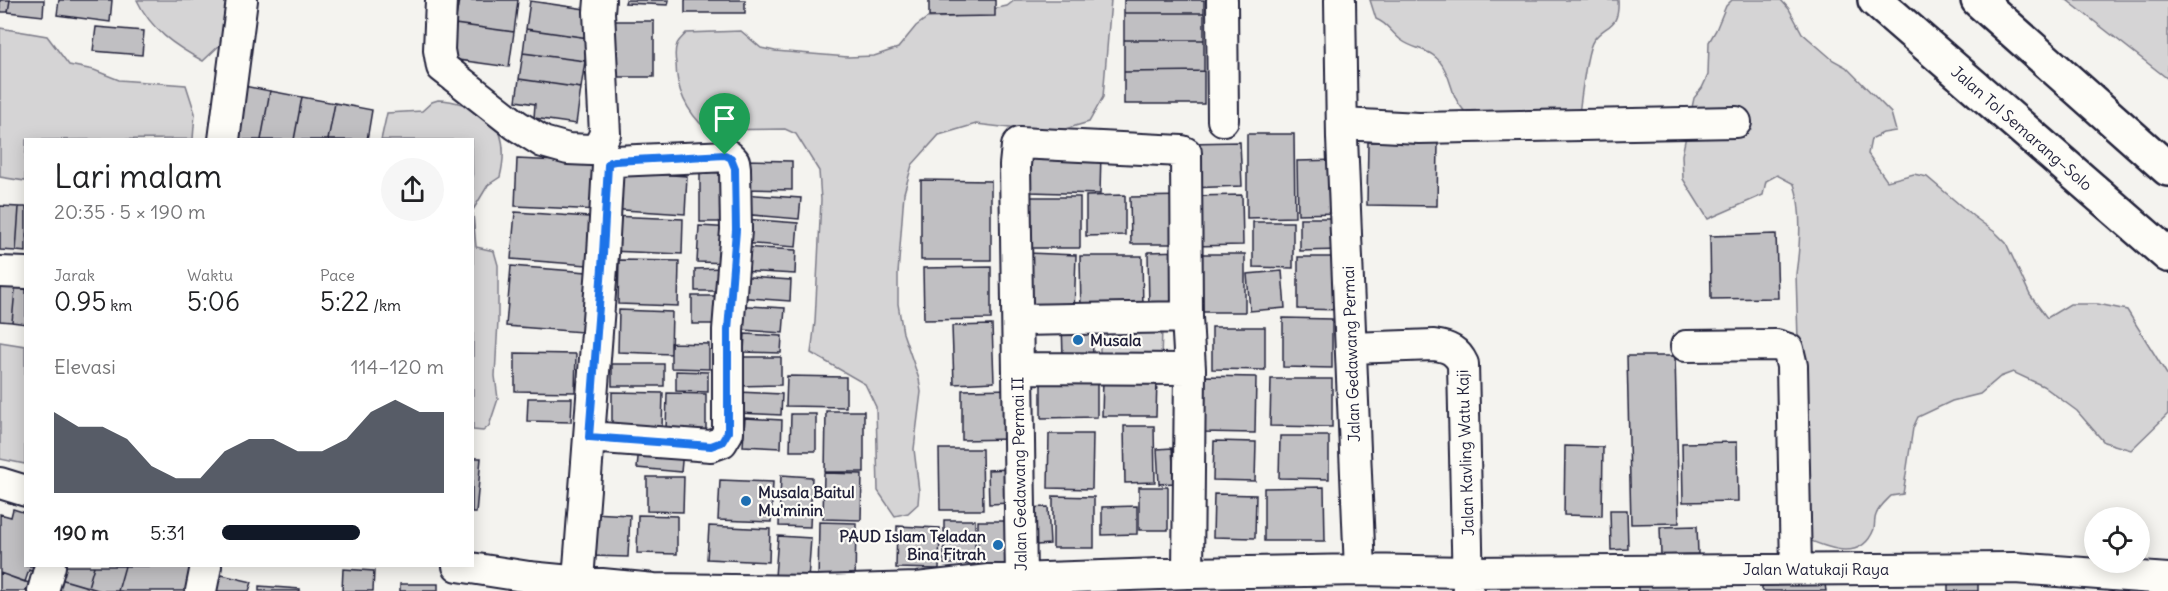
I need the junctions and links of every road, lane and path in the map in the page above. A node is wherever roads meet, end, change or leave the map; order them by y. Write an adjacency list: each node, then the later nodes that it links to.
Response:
1 (242, 0): 11 (street)
2 (441, 0): 3 (street)
3 (600, 0)
4 (1222, 0): 8 (street)
5 (1340, 0): 10 (street, Jalan Gedawang Permai)
6 (1875, 0): 13 (highway, Jalan Tol Semarang–Solo)
7 (1978, 0): 12 (highway)
8 (1223, 120)
9 (1736, 122): 10 (street)
10 (1342, 131): 19 (street, Jalan Gedawang Permai)
11 (224, 138)
12 (2168, 169)
13 (2168, 255)
14 (0, 272): 15 (street)
15 (24, 273)
16 (1187, 317): 17 (street); 17 (street, Jalan Gedawang Permai II); 21 (street, Jalan Gedawang Permai II)
17 (1018, 320): 20 (street, Jalan Gedawang Permai II)
18 (1686, 346): 28 (street)
19 (1351, 348): 29 (street, Jalan Gedawang Permai); 37 (street, Jalan Kavling Watu Kaji)
20 (1018, 368): 21 (street, Jalan Gedawang Permai II); 31 (street, Jalan Gedawang Permai II)
21 (1190, 369): 30 (street, Jalan Gedawang Permai II)
22 (589, 437): 22 (street); 33 (street)
23 (0, 483): 24 (street)
24 (24, 490)
25 (50, 567): 42 (street)
26 (206, 567): 43 (street)
27 (465, 567): 33 (street, Jalan Watukaji Raya)
28 (1796, 569): 34 (street, Jalan Watukaji Raya); 35 (street, Jalan Watukaji Raya)
29 (1360, 570): 36 (street, Jalan Watukaji Raya); 37 (street, Jalan Watukaji Raya)
30 (1188, 573): 36 (street, Jalan Watukaji Raya); 39 (street, Jalan Watukaji Raya)
31 (1020, 579): 39 (street, Jalan Watukaji Raya); 40 (street, Jalan Watukaji Raya)
32 (2168, 579): 38 (street, Jalan Watukaji Raya)
33 (578, 580): 41 (street, Jalan Watukaji Raya)
34 (1754, 580): 37 (street, Jalan Watukaji Raya)
35 (1936, 580): 38 (street, Jalan Watukaji Raya)
36 (1263, 581)
37 (1468, 581)
38 (2097, 582)
39 (1109, 583)
40 (917, 589): 41 (street, Jalan Watukaji Raya)
41 (654, 590)
42 (43, 591)
43 (201, 591)

